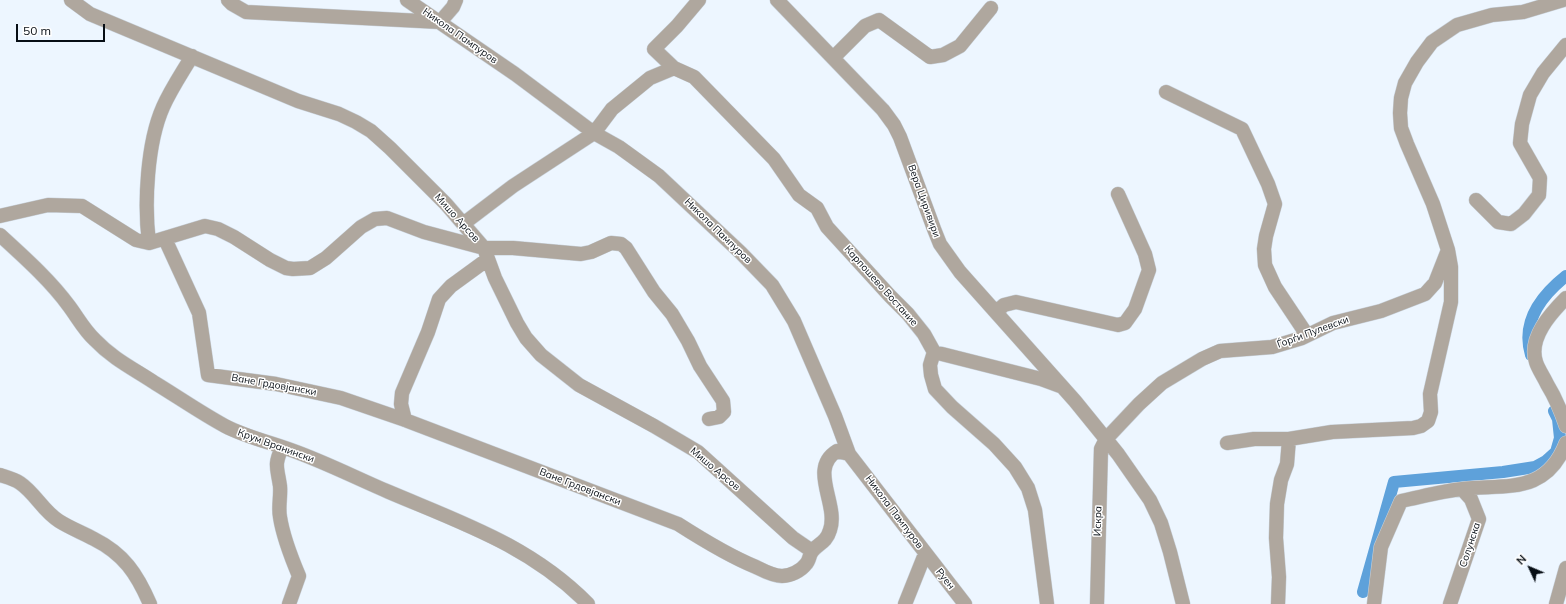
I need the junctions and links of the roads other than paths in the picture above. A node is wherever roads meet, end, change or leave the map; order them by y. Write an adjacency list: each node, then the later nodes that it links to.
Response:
1 (71, 0): 11 (street, Мишо Арсов)
2 (228, 0): 9 (street)
3 (407, 0): 9 (street, Никола Пампуров)
4 (456, 0): 9 (street)
5 (699, 0): 13 (street, Карпошево Востание)
6 (777, 0): 12 (street, Вера Циривири)
7 (1563, 0): 23 (street)
8 (991, 8): 12 (street)
9 (440, 22): 15 (street, Никола Пампуров)
10 (1566, 45): 17 (street)
11 (192, 56): 19 (street, Мишо Арсов); 22 (street)
12 (833, 58): 26 (street, Вера Циривири)
13 (674, 68): 15 (street); 28 (street, Карпошево Востание)
14 (1166, 92): 27 (street)
15 (594, 133): 19 (street); 38 (street, Никола Пампуров)
16 (1118, 194): 26 (street)
17 (1476, 200)
18 (0, 216): 22 (street)
19 (463, 224): 24 (street, Мишо Арсов)
20 (0, 235): 37 (street, Крум Вранински)
21 (165, 239): 22 (street); 24 (street); 31 (street, Ване Грдовјански)
22 (149, 243)
23 (1448, 250): 27 (street, Ѓорѓи Пулевски); 34 (street)
24 (486, 254): 30 (street); 31 (street); 41 (street, Мишо Арсов)
25 (1566, 298): 32 (street)
26 (996, 312): 29 (street, Вера Циривири)
27 (1307, 335): 33 (street, Ѓорѓи Пулевски)
28 (934, 352): 29 (street); 49 (street)
29 (1062, 387): 33 (street, Вера Циривири)
30 (709, 419)
31 (405, 420): 41 (street, Ване Грдовјански)
32 (1566, 426)
33 (1106, 438): 50 (street, Искра); 51 (street, Вера Циривири)
34 (1289, 439): 35 (street); 52 (street)
35 (1227, 443)
36 (1566, 444): 40 (street)
37 (282, 447): 45 (street); 46 (street, Крум Вранински)
38 (849, 454): 41 (street, Ване Грдовјански); 42 (street, Никола Пампуров)
39 (0, 475): 44 (street)
40 (1462, 489): 53 (street); 54 (street, Солунска)
41 (812, 551)
42 (925, 554): 47 (street); 48 (street, Руен)
43 (1566, 568): 55 (street)
44 (150, 604)
45 (289, 604)
46 (588, 604)
47 (905, 604)
48 (965, 604)
49 (1047, 604)
50 (1096, 604)
51 (1183, 604)
52 (1278, 604)
53 (1374, 604)
54 (1450, 604)
55 (1556, 604)

